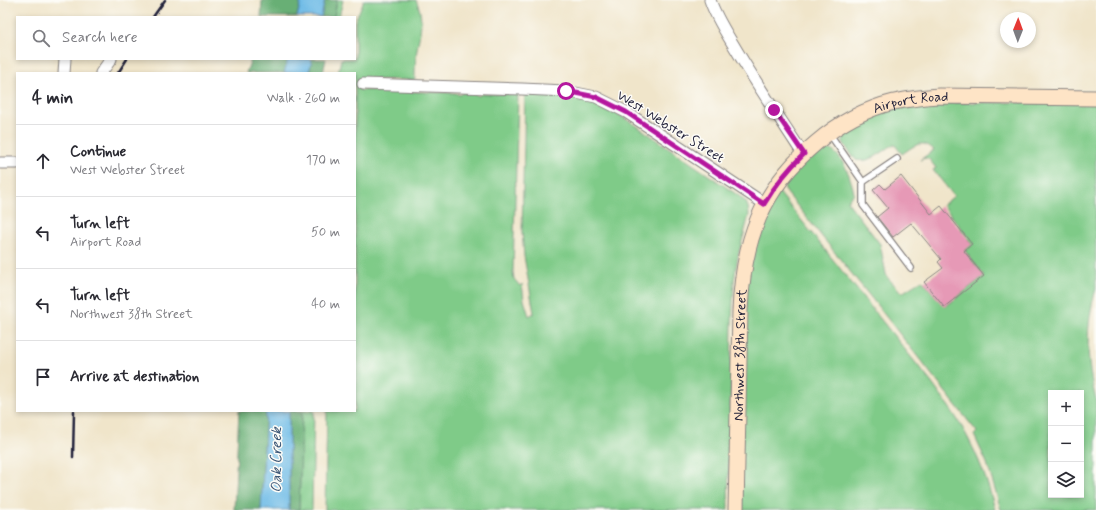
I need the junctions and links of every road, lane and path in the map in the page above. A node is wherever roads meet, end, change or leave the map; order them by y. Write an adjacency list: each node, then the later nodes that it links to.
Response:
1 (710, 0): 9 (street)
2 (65, 60): 4 (street)
3 (110, 60): 5 (street)
4 (64, 72)
5 (102, 72)
6 (363, 84): 14 (street, West Webster Street)
7 (1096, 98): 8 (main road, Airport Road)
8 (829, 133): 9 (main road, Airport Road); 13 (lane)
9 (804, 154): 14 (main road, Airport Road)
10 (896, 160): 13 (lane)
11 (0, 163): 12 (street)
12 (16, 163)
13 (864, 182): 15 (lane)
14 (764, 204): 16 (main road, Northwest 38th Street)
15 (911, 268)
16 (736, 510)

